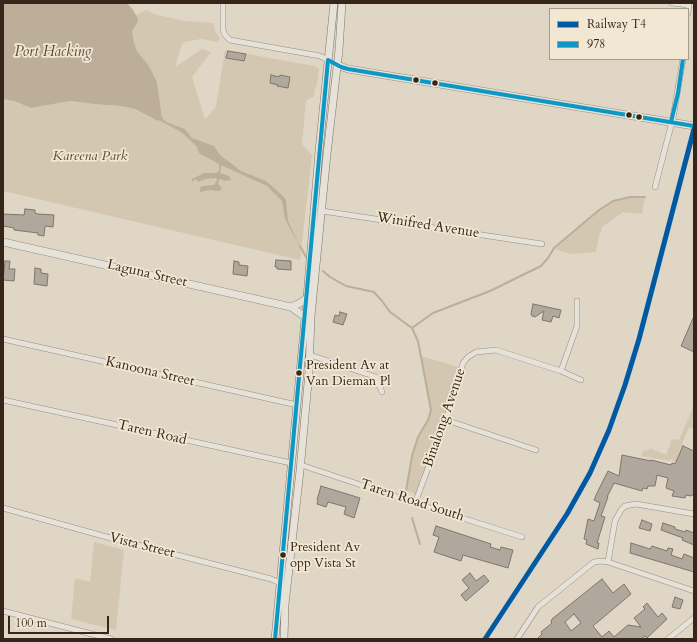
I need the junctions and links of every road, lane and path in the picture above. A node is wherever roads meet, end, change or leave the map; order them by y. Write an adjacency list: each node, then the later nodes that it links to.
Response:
1 (223, 3): 6 (street)
2 (334, 3): 6 (main road)
3 (342, 3): 8 (main road)
4 (672, 3): 5 (street)
5 (689, 4)
6 (328, 60): 8 (main road); 12 (main road)
7 (683, 60): 9 (street)
8 (338, 65): 9 (main road); 13 (main road)
9 (672, 122): 10 (main road); 11 (street)
10 (694, 126)
11 (654, 187)
12 (314, 210): 13 (main road, Winifred Avenue); 16 (main road)
13 (322, 211): 15 (street, Winifred Avenue); 22 (main road)
14 (3, 242): 18 (main road, Laguna Street)
15 (542, 244)
16 (307, 298): 18 (main road); 19 (main road)
17 (577, 301): 23 (street)
18 (291, 307): 19 (main road, Laguna Street)
19 (305, 317): 21 (main road)
20 (3, 339): 27 (street, Kanoona Street)
21 (302, 354): 22 (main road); 27 (main road)
22 (310, 355): 25 (street); 31 (main road)
23 (561, 371): 24 (street, Binalong Avenue); 28 (street, Binalong Avenue)
24 (581, 380)
25 (382, 392)
26 (3, 400): 30 (street, Taren Road)
27 (297, 405): 30 (main road)
28 (446, 420): 29 (street); 32 (street, Binalong Avenue)
29 (536, 450)
30 (291, 464): 31 (main road, Taren Road); 37 (main road)
31 (301, 465): 32 (street, Taren Road South); 43 (main road)
32 (415, 503): 35 (street, Taren Road South)
33 (3, 508): 37 (street, Vista Street)
34 (694, 514): 36 (street)
35 (522, 536)
36 (608, 562): 38 (street); 44 (street)
37 (280, 583): 42 (main road)
38 (694, 591)
39 (3, 610): 41 (street)
40 (694, 618): 45 (street)
41 (111, 639)
42 (276, 639)
43 (284, 639)
44 (517, 639)
45 (668, 639)

